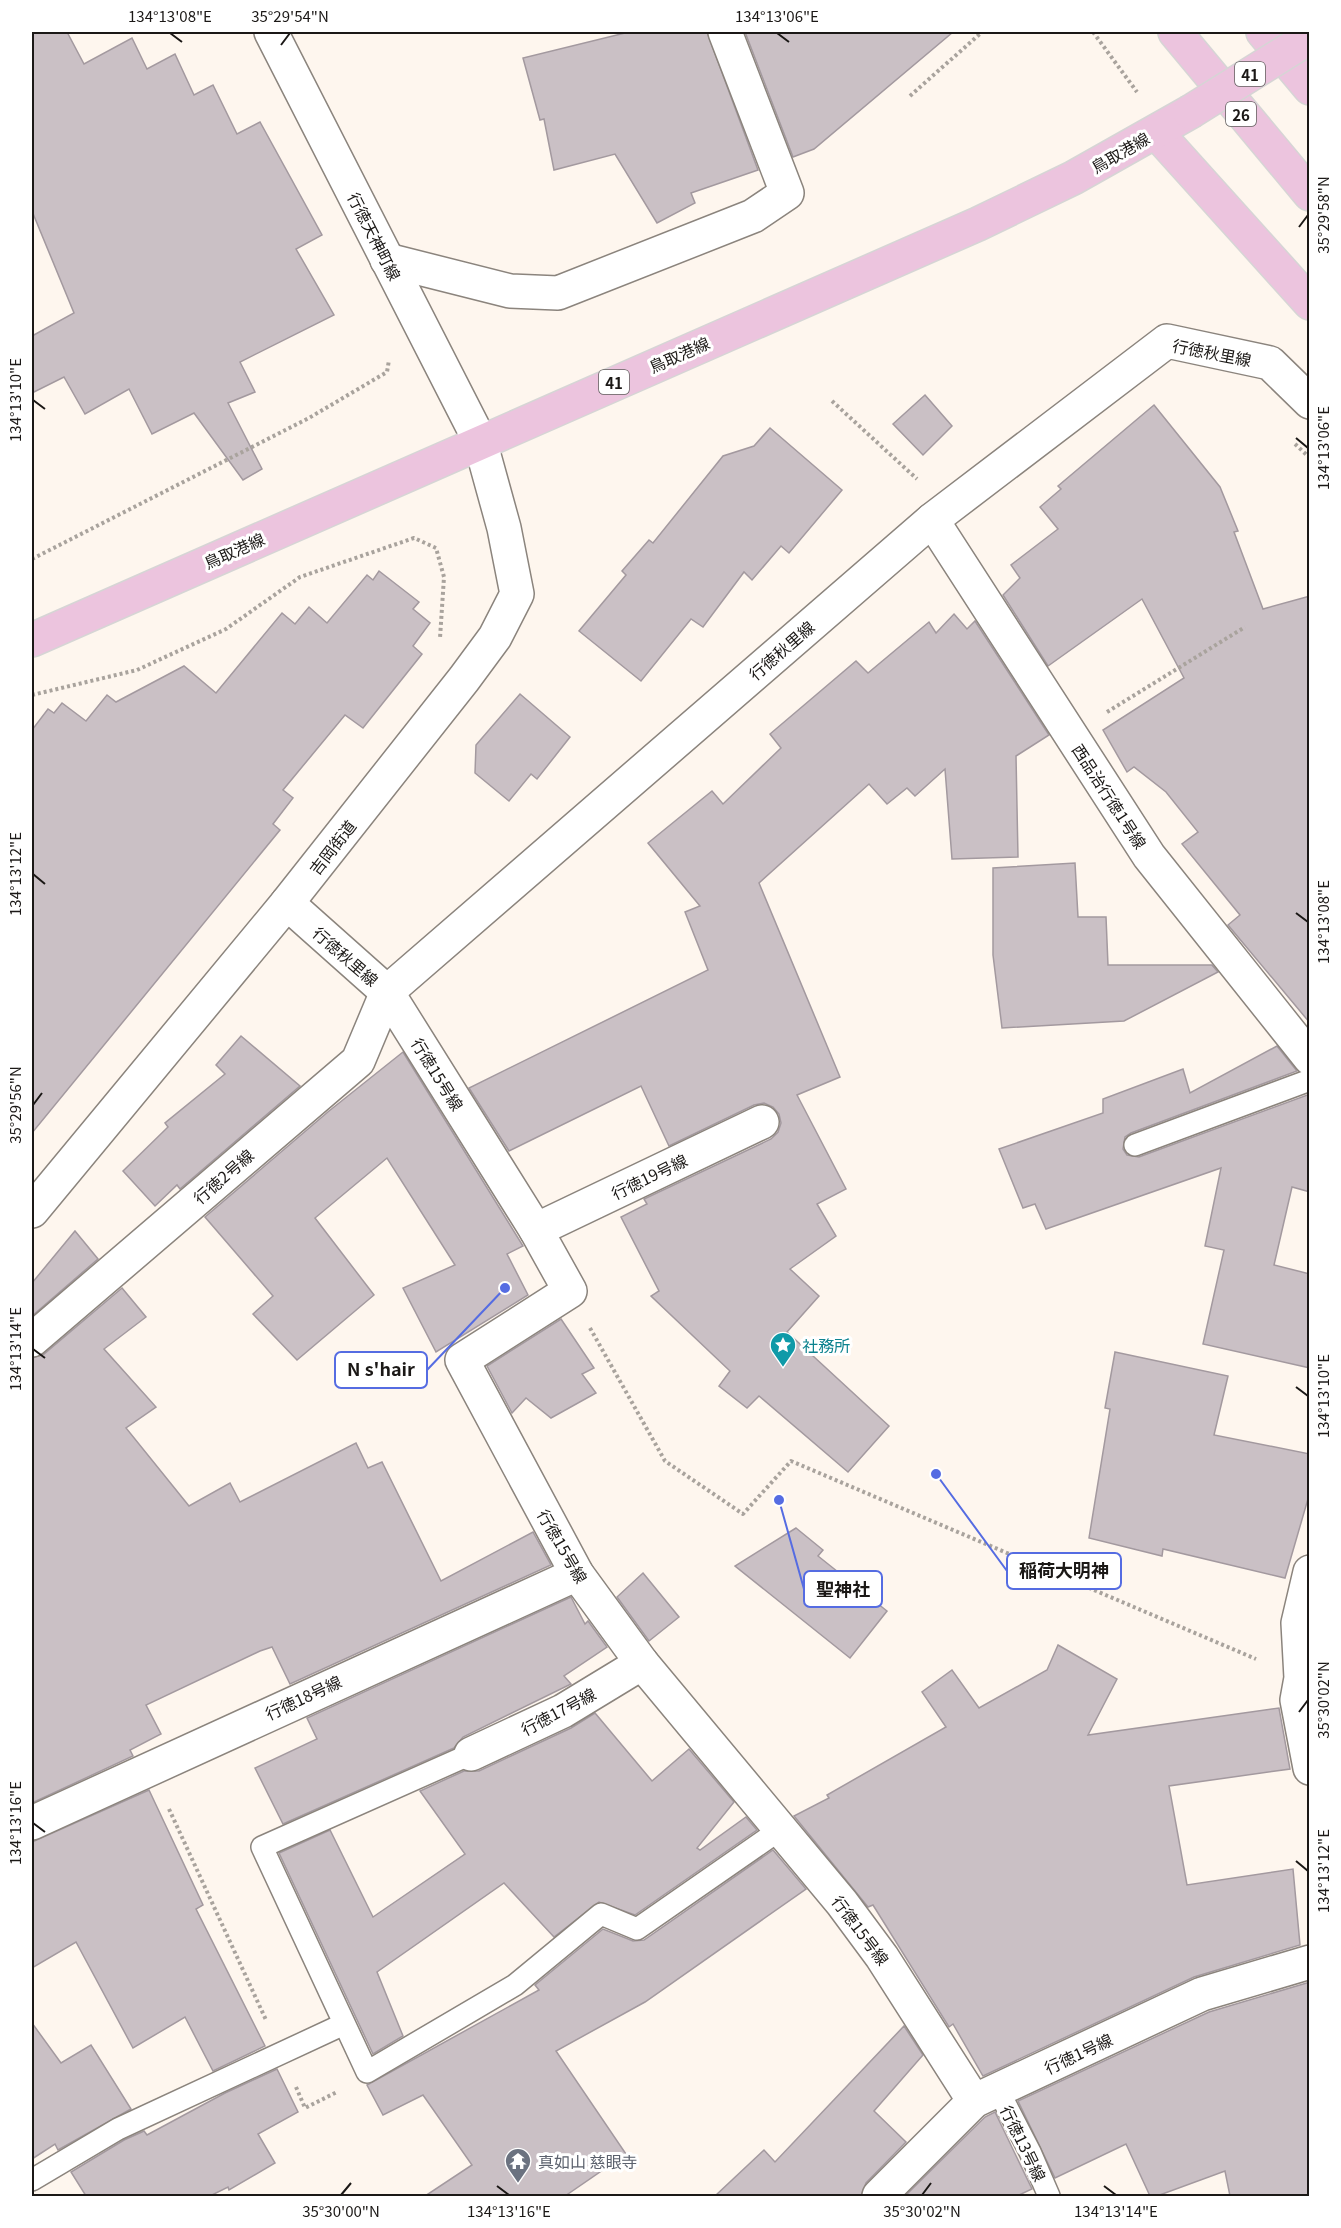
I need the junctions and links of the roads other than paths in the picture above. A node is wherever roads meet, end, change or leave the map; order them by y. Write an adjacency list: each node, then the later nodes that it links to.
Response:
1 (271, 32): 9 (street, 行徳天神町線)
2 (724, 32): 9 (street)
3 (1175, 32): 8 (main road, 26)
4 (1263, 32): 6 (main road)
5 (1310, 37): 7 (main road, 鳥取港線 / 41, bridge)
6 (1310, 88)
7 (1156, 132): 10 (main road); 12 (main road, 鳥取港線 / 41)
8 (1310, 194)
9 (387, 260): 12 (street, 行徳天神町線)
10 (1310, 303)
11 (1310, 402): 13 (street, 行徳秋里線)
12 (480, 441): 14 (main road, 鳥取港線 / 41); 15 (street, 吉岡街道)
13 (932, 520): 16 (street, 行徳秋里線); 17 (street, 西品治行徳1号線)
14 (32, 640)
15 (287, 903): 16 (street, 行徳秋里線); 21 (street, 吉岡街道)
16 (387, 992): 22 (street, 行徳15号線); 23 (street, 行徳2号線)
17 (1310, 1058)
18 (1310, 1080): 20 (lane)
19 (762, 1122): 22 (street, 行徳19号線)
20 (1135, 1145)
21 (32, 1211)
22 (536, 1230): 25 (street, 行徳15号線)
23 (32, 1340)
24 (1310, 1572): 26 (street)
25 (577, 1574): 27 (street, 行徳15号線); 30 (street, 行徳18号線)
26 (1304, 1626): 29 (street)
27 (642, 1664): 28 (street, 行徳17号線); 31 (street, 行徳15号線)
28 (471, 1754): 33 (lane)
29 (1310, 1768)
30 (32, 1823)
31 (781, 1829): 33 (lane); 34 (street, 行徳15号線)
32 (1310, 1962): 34 (street, 行徳1号線)
33 (344, 2024): 35 (lane)
34 (986, 2096): 36 (street, 行徳1号線); 37 (lane, 行徳13号線)
35 (32, 2181)
36 (879, 2196)
37 (1049, 2196)

